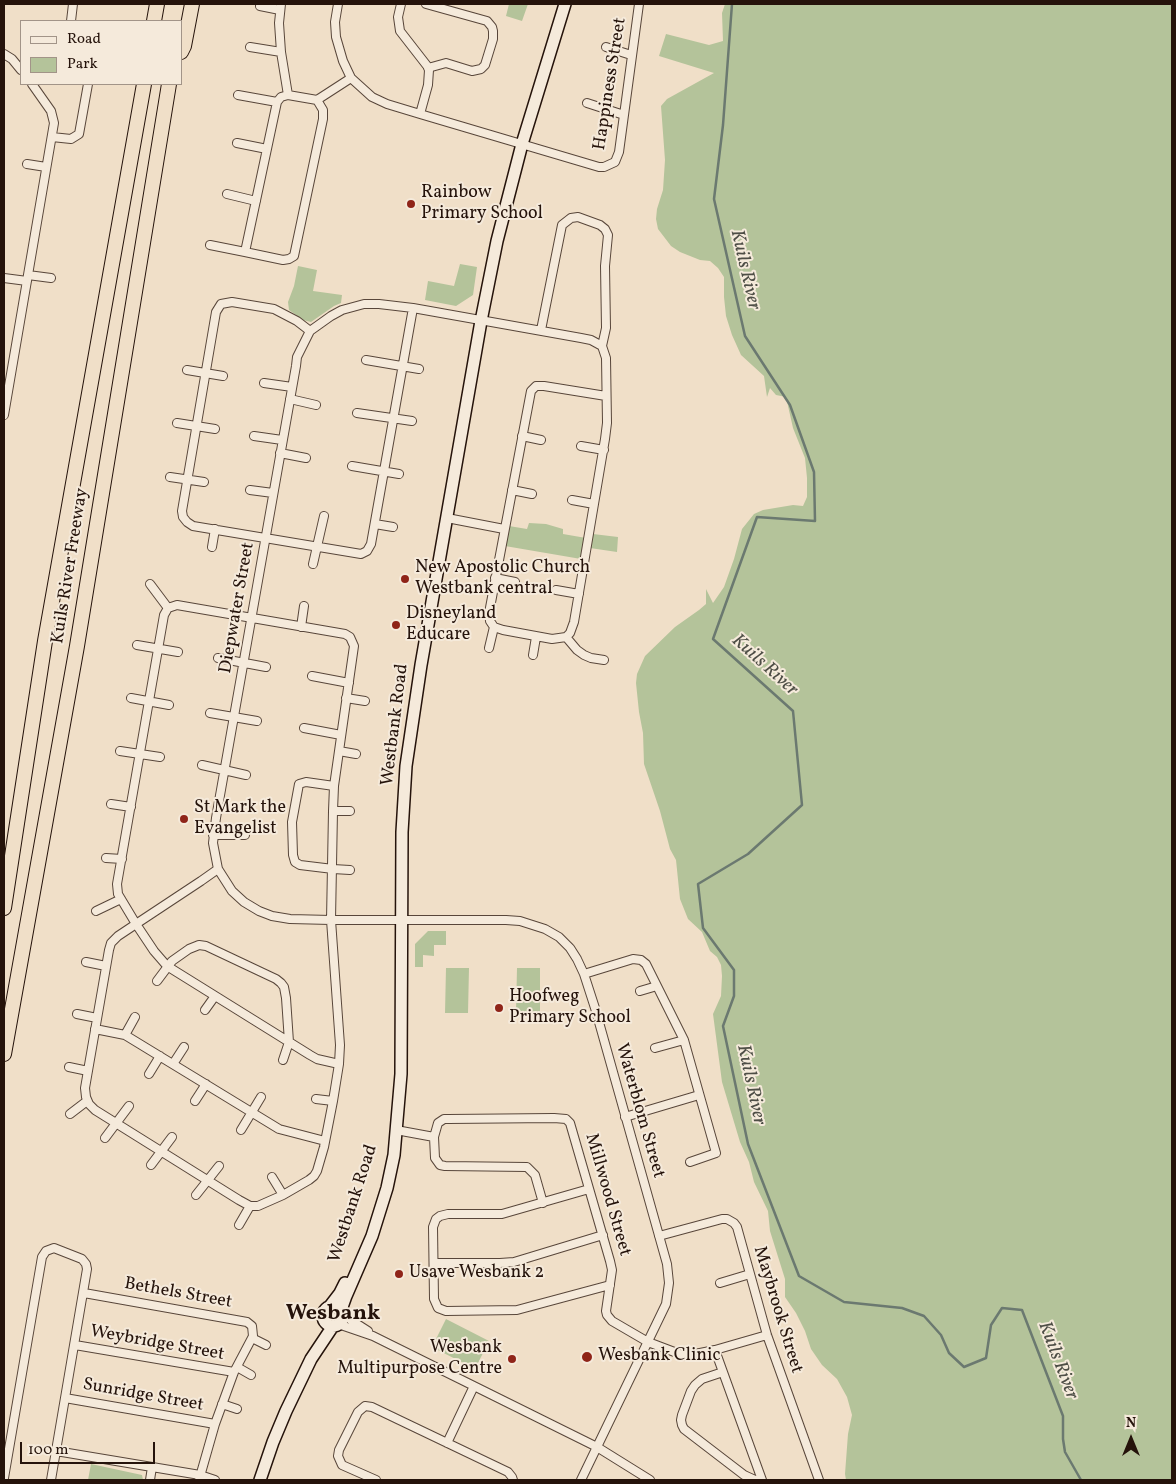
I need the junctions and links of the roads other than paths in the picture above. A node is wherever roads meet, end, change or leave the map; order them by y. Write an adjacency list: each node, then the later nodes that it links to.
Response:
1 (73, 4): 13 (street)
2 (149, 4): 14 (highway)
3 (157, 4): 15 (highway)
4 (183, 4): 16 (highway)
5 (192, 4): 19 (highway)
6 (338, 4): 25 (street)
7 (401, 4): 23 (street)
8 (426, 4): 23 (street)
9 (565, 4): 39 (street, Westbank Road)
10 (638, 4): 22 (street, Happiness Street)
11 (260, 6): 12 (street)
12 (281, 7): 20 (street)
13 (71, 20)
14 (147, 20)
15 (154, 20)
16 (180, 20)
17 (250, 47): 20 (street)
18 (606, 48): 22 (street)
19 (182, 50)
20 (281, 52): 31 (street)
21 (4, 54): 24 (street)
22 (631, 55): 36 (street, Happiness Street)
23 (428, 68): 35 (street)
24 (20, 69)
25 (351, 78): 32 (street); 35 (street)
26 (34, 85): 37 (street)
27 (88, 85): 37 (street)
28 (169, 85): 180 (highway, Kuils River Freeway)
29 (142, 88): 157 (highway, Kuils River Freeway)
30 (238, 95): 33 (street)
31 (288, 95): 32 (street); 33 (street)
32 (317, 100): 46 (street)
33 (277, 102): 40 (street)
34 (587, 103): 36 (street)
35 (420, 114): 39 (street)
36 (624, 115): 39 (street, Happiness Street)
37 (52, 137): 42 (street)
38 (237, 144): 40 (street)
39 (522, 144): 51 (street, Westbank Road)
40 (267, 149): 44 (street)
41 (27, 164): 42 (street)
42 (46, 167): 48 (street)
43 (227, 194): 44 (street)
44 (256, 201): 46 (street)
45 (210, 245): 46 (street)
46 (245, 252)
47 (4, 278): 48 (street)
48 (27, 278): 49 (street); 67 (street)
49 (51, 278)
50 (413, 308): 51 (street, Diepwater Street); 53 (street, Diepwater Street); 56 (street)
51 (481, 321): 52 (street, Diepwater Street); 94 (street, Westbank Road)
52 (541, 330): 54 (street, Diepwater Street); 54 (street)
53 (310, 331): 59 (street); 62 (street, Diepwater Street)
54 (602, 346): 63 (street)
55 (366, 360): 56 (street)
56 (403, 366): 57 (street); 68 (street)
57 (420, 369)
58 (187, 370): 59 (street)
59 (206, 373): 60 (street); 71 (street)
60 (224, 376)
61 (264, 383): 62 (street)
62 (292, 387): 64 (street, Diepwater Street)
63 (606, 396): 74 (street); 78 (street)
64 (290, 399): 65 (street); 75 (street, Diepwater Street)
65 (316, 405)
66 (357, 414): 68 (street)
67 (4, 415)
68 (394, 419): 69 (street); 82 (street)
69 (412, 421)
70 (177, 423): 71 (street)
71 (197, 426): 72 (street); 85 (street)
72 (214, 429)
73 (254, 436): 75 (street)
74 (522, 436): 76 (street); 88 (street)
75 (282, 440): 79 (street, Diepwater Street)
76 (541, 440)
77 (581, 446): 78 (street)
78 (604, 450): 92 (street)
79 (280, 453): 80 (street); 89 (street, Diepwater Street)
80 (306, 458)
81 (352, 466): 82 (street)
82 (384, 472): 83 (street); 95 (street)
83 (400, 474)
84 (170, 477): 85 (street)
85 (188, 479): 86 (street); 98 (street)
86 (204, 482)
87 (250, 490): 89 (street)
88 (512, 490): 90 (street); 97 (street)
89 (273, 494): 99 (street, Diepwater Street)
90 (532, 494)
91 (572, 500): 92 (street)
92 (594, 504): 107 (street)
93 (324, 516): 101 (street)
94 (447, 518): 97 (street); 160 (street, Westbank Road)
95 (375, 524): 96 (street); 101 (street)
96 (393, 527)
97 (504, 529): 103 (street)
98 (215, 530): 99 (street); 100 (street)
99 (265, 538): 101 (street); 110 (street, Diepwater Street)
100 (212, 547)
101 (317, 547): 102 (street)
102 (313, 564)
103 (495, 578): 104 (street); 112 (street)
104 (515, 582)
105 (150, 584): 109 (street)
106 (556, 590): 107 (street)
107 (579, 594): 114 (street)
108 (304, 606): 111 (street)
109 (168, 608): 110 (street); 117 (street)
110 (251, 618): 111 (street); 122 (street, Diepwater Street)
111 (302, 626): 125 (street)
112 (494, 627): 113 (street); 116 (street)
113 (536, 637): 114 (street); 119 (street)
114 (566, 637): 121 (street)
115 (137, 645): 117 (street)
116 (489, 648)
117 (158, 649): 118 (street); 129 (street)
118 (178, 652)
119 (533, 655)
120 (218, 658): 122 (street)
121 (604, 660)
122 (243, 663): 123 (street); 132 (street, Diepwater Street)
123 (266, 667)
124 (312, 676): 125 (street)
125 (349, 683): 127 (street)
126 (131, 698): 129 (street)
127 (346, 698): 128 (street); 135 (street)
128 (365, 700)
129 (149, 702): 130 (street); 138 (street)
130 (169, 705)
131 (210, 713): 132 (street)
132 (234, 717): 133 (street); 142 (street, Diepwater Street)
133 (257, 721)
134 (304, 728): 135 (street)
135 (341, 735): 137 (street)
136 (120, 751): 138 (street)
137 (339, 751): 139 (street); 144 (street)
138 (140, 754): 140 (street); 146 (street)
139 (356, 754)
140 (160, 757)
141 (202, 765): 142 (street)
142 (224, 770): 143 (street); 149 (street, Diepwater Street)
143 (246, 775)
144 (334, 786): 147 (street); 154 (street)
145 (111, 804): 146 (street)
146 (131, 807): 152 (street)
147 (333, 811): 148 (street); 154 (street)
148 (350, 811)
149 (213, 835): 150 (street); 153 (street, Diepwater Street)
150 (245, 835)
151 (106, 858): 152 (street)
152 (122, 859): 156 (street)
153 (218, 869): 159 (street, Diepwater Street); 161 (street)
154 (332, 869): 155 (street); 159 (street)
155 (350, 870)
156 (121, 899): 158 (street); 161 (street)
157 (4, 908)
158 (96, 911)
159 (331, 920): 160 (street, Diepwater Street); 184 (street)
160 (401, 921): 165 (street, Waterblom Street); 201 (street, Westbank Road)
161 (136, 924): 163 (street); 164 (street)
162 (86, 962): 163 (street)
163 (106, 966): 173 (street)
164 (167, 966): 166 (street); 169 (street); 177 (street)
165 (584, 974): 167 (street); 198 (street, Waterblom Street)
166 (157, 981)
167 (657, 986): 168 (street); 176 (street)
168 (640, 991)
169 (215, 996): 170 (street); 177 (street)
170 (205, 1010)
171 (78, 1014): 173 (street)
172 (135, 1017): 175 (street)
173 (97, 1018): 174 (street)
174 (96, 1029): 175 (street); 186 (street)
175 (125, 1035): 181 (street)
176 (684, 1040): 179 (street); 189 (street)
177 (289, 1042): 182 (street); 184 (street)
178 (184, 1047): 183 (street)
179 (655, 1048)
180 (4, 1054)
181 (160, 1056): 183 (street); 187 (street)
182 (282, 1060)
183 (173, 1064): 188 (street)
184 (339, 1064): 193 (street)
185 (69, 1067): 186 (street)
186 (88, 1071): 192 (street)
187 (150, 1074)
188 (206, 1084): 194 (street); 196 (street)
189 (699, 1095): 198 (street); 207 (street)
190 (261, 1097): 196 (street)
191 (316, 1099): 193 (street)
192 (87, 1101): 197 (street); 199 (street)
193 (333, 1101): 205 (street)
194 (195, 1102)
195 (129, 1106): 199 (street)
196 (251, 1112): 200 (street); 205 (street)
197 (70, 1114)
198 (625, 1117): 219 (street, Waterblom Street)
199 (115, 1123): 204 (street); 206 (street)
200 (241, 1130)
201 (395, 1134): 203 (street); 225 (street, Westbank Road); 226 (street, Westbank Road)
202 (172, 1137): 206 (street)
203 (434, 1137): 212 (street, Millwood Street); 215 (street)
204 (104, 1138)
205 (325, 1141): 214 (street)
206 (161, 1152): 208 (street); 211 (street)
207 (690, 1162)
208 (151, 1165)
209 (219, 1166): 211 (street)
210 (272, 1177): 214 (street)
211 (208, 1180): 213 (street); 216 (street)
212 (589, 1189): 215 (street); 218 (street, Millwood Street)
213 (196, 1195)
214 (283, 1195): 216 (street)
215 (543, 1202): 220 (street)
216 (250, 1206): 217 (street)
217 (239, 1225)
218 (603, 1235): 220 (street); 223 (street, Millwood Street)
219 (659, 1236): 221 (street, Maybrook Street); 229 (street, Waterblom Street)
220 (434, 1263): 223 (street)
221 (750, 1274): 222 (street); 227 (street, Maybrook Street)
222 (720, 1283)
223 (610, 1284): 229 (street, Millwood Street)
224 (84, 1293): 228 (street, Bethels Street); 230 (street); 245 (street)
225 (330, 1306): 226 (street); 226 (street, Westbank Road)
226 (336, 1319): 236 (street); 250 (street)
227 (766, 1335): 232 (street); 257 (street, Maybrook Street)
228 (252, 1338): 231 (street); 233 (street)
229 (648, 1342): 232 (street); 242 (street, Waterblom Street)
230 (75, 1345): 233 (street, Weybridge Street); 237 (street)
231 (266, 1345)
232 (715, 1350): 234 (street)
233 (235, 1369): 235 (street); 238 (street)
234 (723, 1372): 255 (street); 256 (street)
235 (251, 1374)
236 (474, 1386): 241 (street); 242 (street)
237 (65, 1398): 240 (street, Sunridge Street); 243 (street)
238 (222, 1404): 239 (street); 240 (street)
239 (237, 1409)
240 (215, 1424): 246 (street)
241 (447, 1443): 251 (street); 252 (street)
242 (597, 1447): 253 (street, Waterblom Street); 254 (street)
243 (56, 1451): 244 (street); 247 (street)
244 (152, 1467): 246 (street); 248 (street)
245 (4, 1478)
246 (200, 1478): 249 (street)
247 (51, 1480)
248 (150, 1480)
249 (216, 1480)
250 (260, 1480)
251 (376, 1480)
252 (513, 1480)
253 (580, 1480)
254 (650, 1480)
255 (755, 1480)
256 (762, 1480)
257 (819, 1480)

